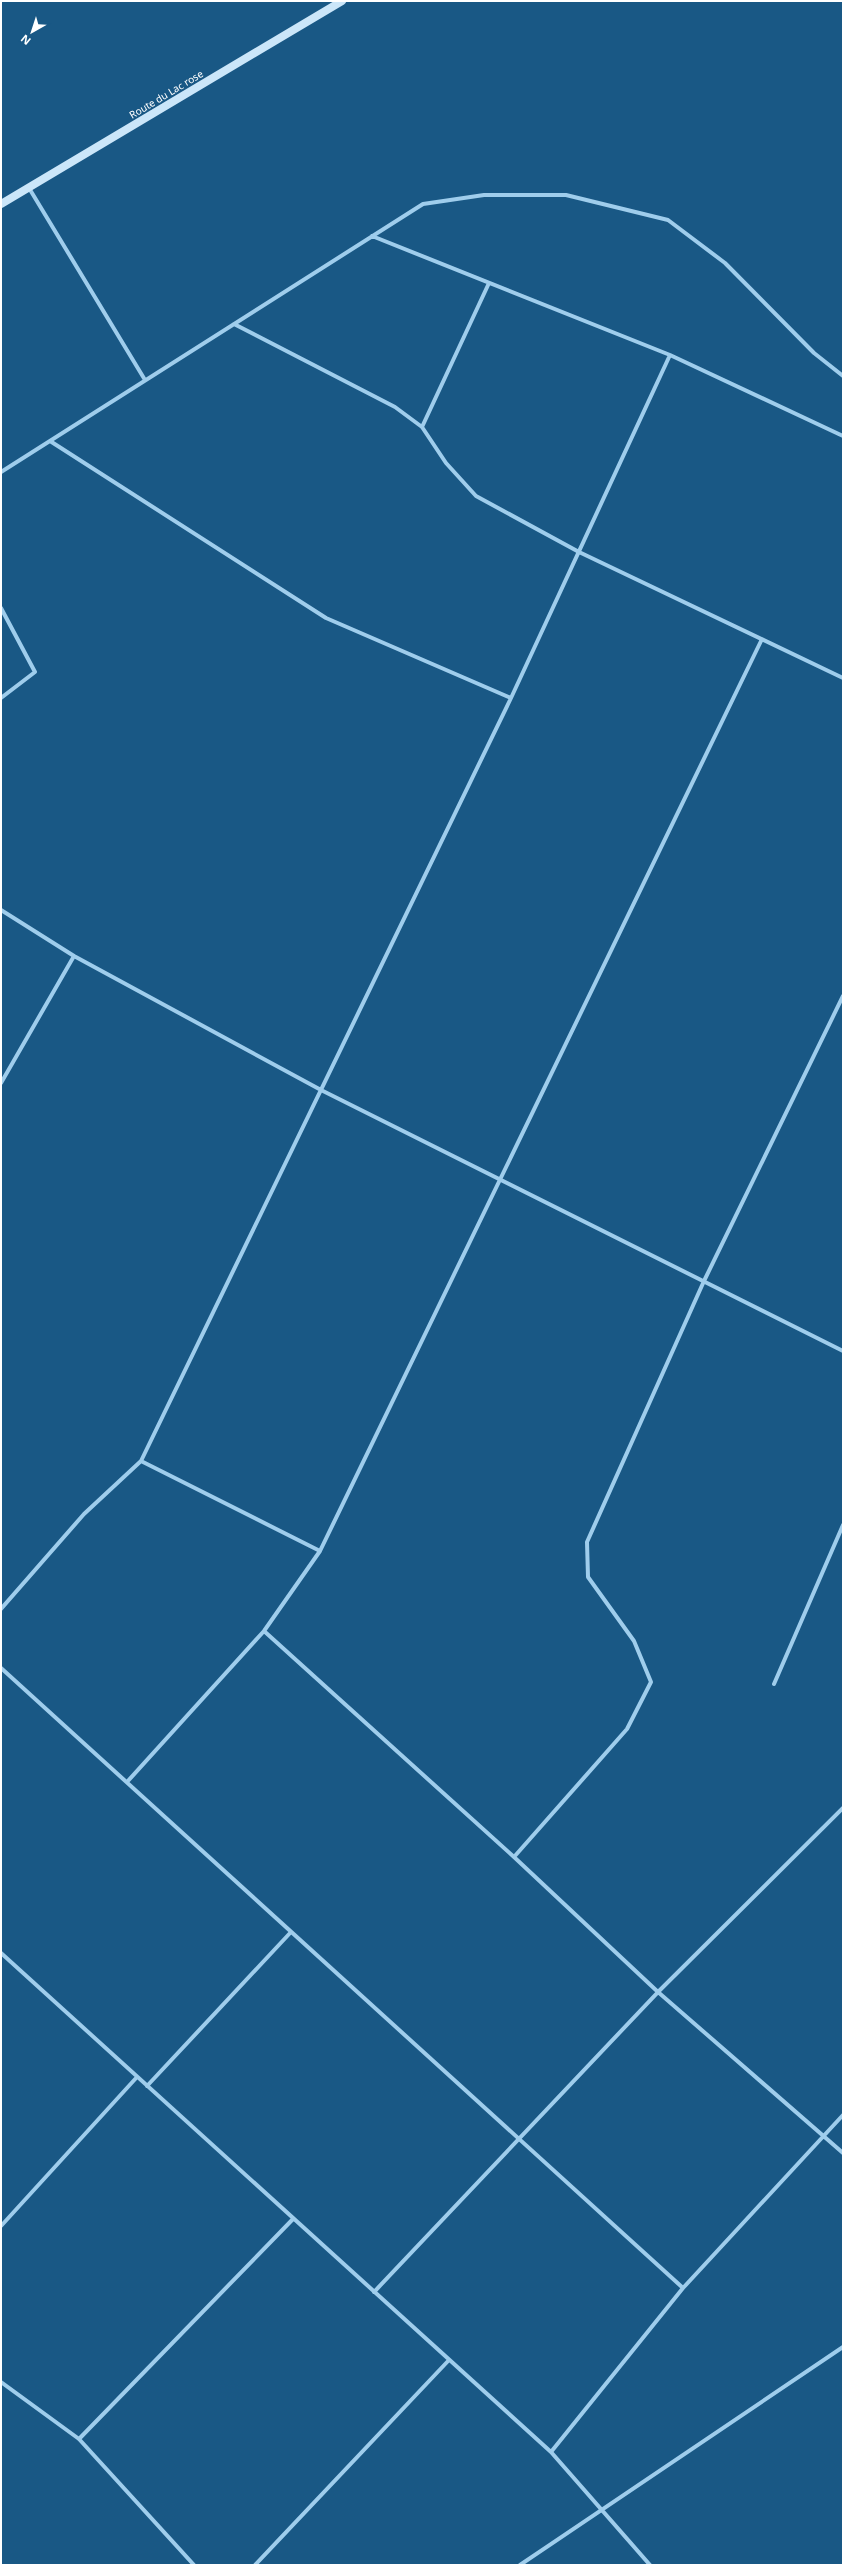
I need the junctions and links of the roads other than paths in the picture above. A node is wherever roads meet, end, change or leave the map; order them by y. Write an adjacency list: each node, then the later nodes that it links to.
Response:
1 (342, 1): 2 (main road, Route du Lac rose)
2 (28, 188): 3 (main road, Route du Lac rose); 9 (street)
3 (1, 204)
4 (372, 236): 5 (street); 6 (street); 8 (street)
5 (489, 283): 7 (street); 10 (street)
6 (234, 324): 9 (street); 10 (street)
7 (670, 356): 11 (street); 14 (street)
8 (843, 376)
9 (145, 380): 12 (street)
10 (422, 427): 14 (street)
11 (843, 436)
12 (50, 441): 13 (street); 19 (street)
13 (1, 472)
14 (579, 552): 16 (street); 19 (street)
15 (1, 608): 18 (street)
16 (762, 639): 17 (street); 25 (street)
17 (843, 678)
18 (1, 698)
19 (511, 698): 24 (street)
20 (1, 910): 21 (street)
21 (74, 956): 23 (street); 24 (street)
22 (843, 996): 26 (street)
23 (1, 1082)
24 (322, 1090): 25 (street); 28 (street)
25 (501, 1180): 26 (street); 30 (street)
26 (704, 1281): 27 (street); 37 (street)
27 (843, 1351)
28 (141, 1461): 30 (street); 31 (street)
29 (843, 1525): 34 (street)
30 (320, 1551): 32 (street)
31 (1, 1609)
32 (264, 1631): 35 (street); 37 (street)
33 (1, 1668): 35 (street)
34 (774, 1684)
35 (127, 1782): 38 (street)
36 (843, 1808): 40 (street)
37 (514, 1857): 40 (street)
38 (291, 1932): 42 (street); 45 (street)
39 (1, 1953): 41 (street)
40 (658, 1992): 44 (street); 45 (street)
41 (137, 2077): 42 (street); 48 (street)
42 (147, 2086): 47 (street)
43 (843, 2115): 44 (street)
44 (825, 2136): 46 (street); 49 (street)
45 (519, 2141): 49 (street); 50 (street)
46 (843, 2153)
47 (293, 2219): 50 (street); 54 (street)
48 (1, 2226)
49 (683, 2288): 55 (street)
50 (374, 2292): 52 (street)
51 (843, 2347): 56 (street)
52 (449, 2360): 55 (street); 58 (street)
53 (1, 2382): 54 (street)
54 (78, 2439): 57 (street)
55 (551, 2452): 56 (street)
56 (602, 2510): 59 (street); 60 (street)
57 (194, 2565)
58 (255, 2565)
59 (520, 2565)
60 (650, 2565)

